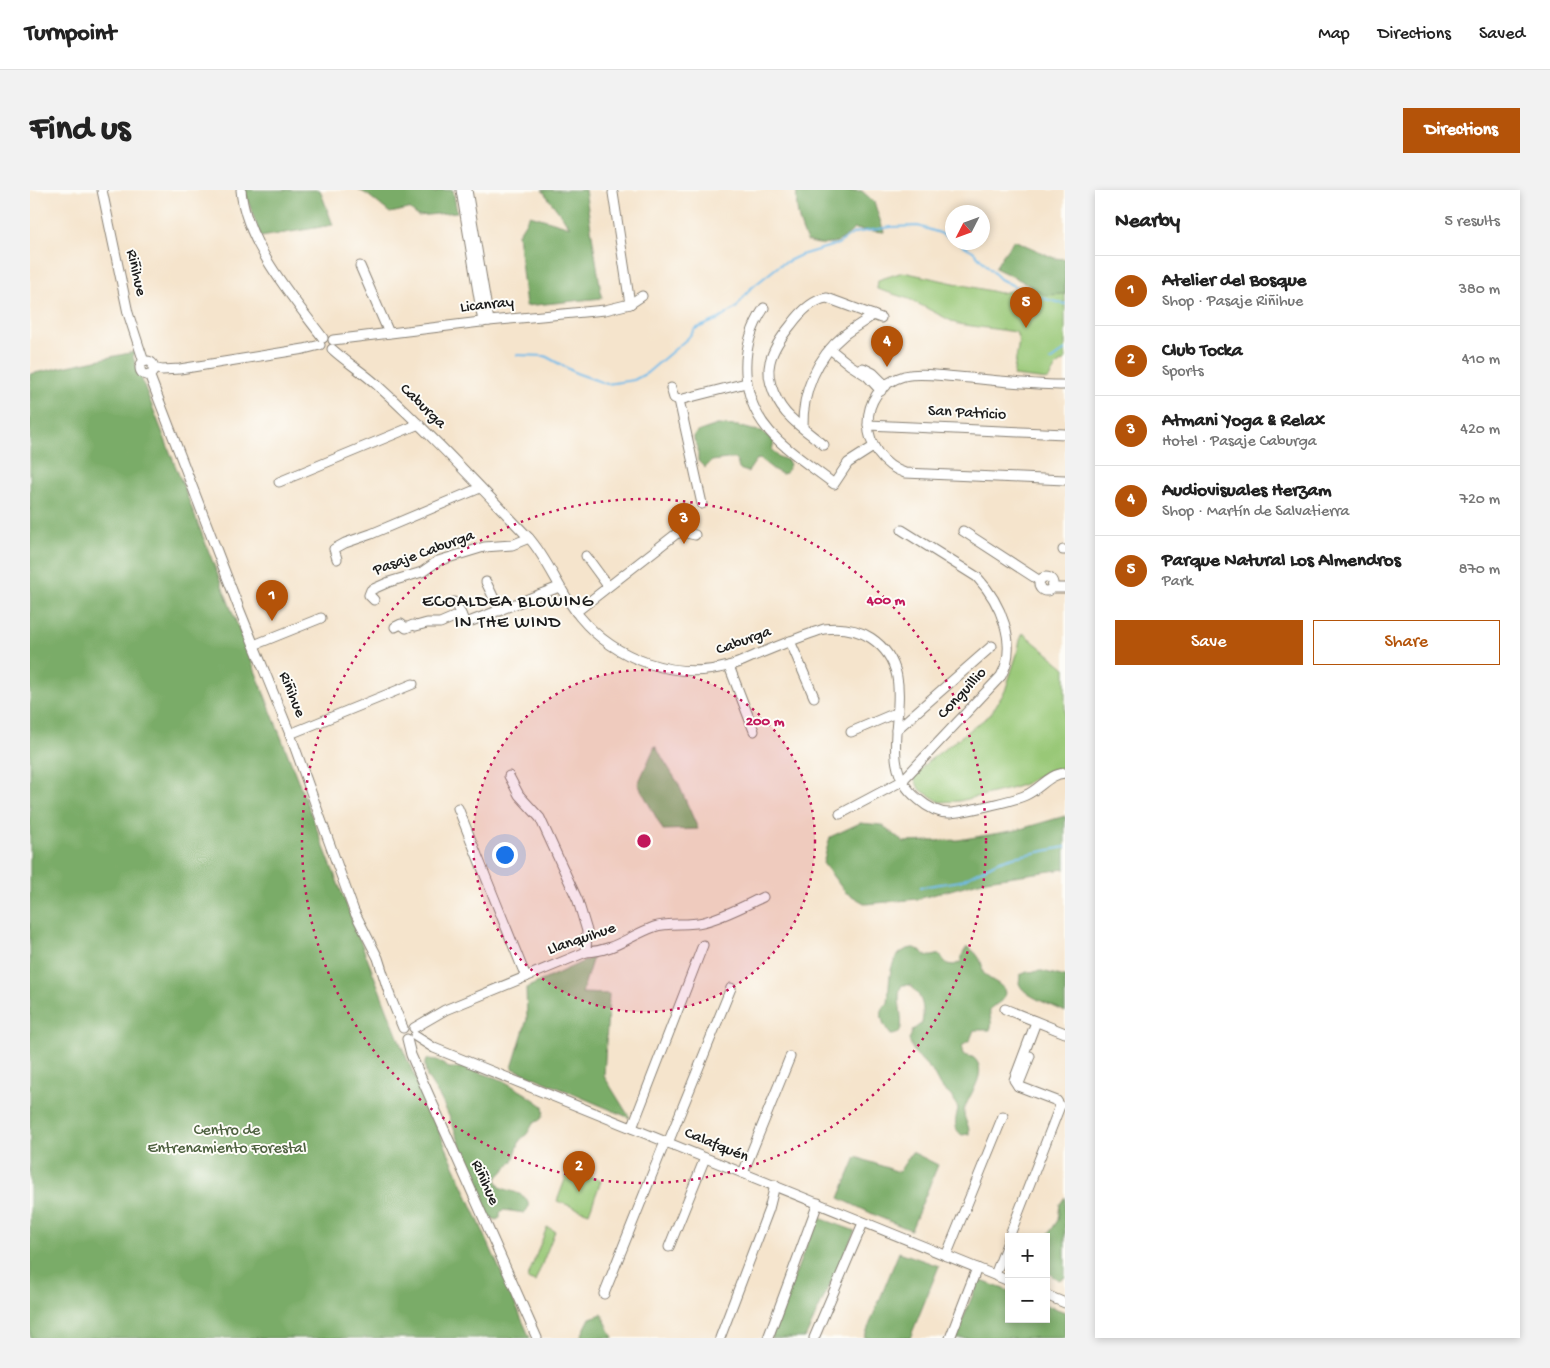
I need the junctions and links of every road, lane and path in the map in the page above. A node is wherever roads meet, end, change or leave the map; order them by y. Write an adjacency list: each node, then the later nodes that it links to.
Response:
1 (102, 190): 14 (street, Riñihue)
2 (241, 190): 12 (street, Caburga)
3 (461, 190): 10 (street)
4 (467, 190): 10 (street)
5 (613, 193): 8 (street)
6 (360, 266): 11 (street)
7 (642, 296): 8 (street, Licanray)
8 (630, 304): 10 (street, Licanray)
9 (764, 308): 15 (street)
10 (486, 321): 11 (street, Licanray)
11 (389, 333): 12 (street, Licanray)
12 (327, 343): 14 (street, Licanray); 20 (street, Caburga)
13 (832, 350): 18 (street); 22 (street); 22 (street)
14 (151, 371): 48 (street, Riñihue)
15 (746, 383): 19 (street); 25 (street)
16 (1065, 385): 18 (street)
17 (671, 388): 19 (street)
18 (883, 388): 21 (street)
19 (679, 400): 29 (street)
20 (419, 424): 27 (street); 28 (street, Caburga)
21 (868, 424): 23 (street, San Patricio); 25 (street)
22 (803, 427): 24 (street)
23 (1065, 434)
24 (824, 445)
25 (873, 447): 26 (street)
26 (1065, 480)
27 (279, 482)
28 (480, 488): 33 (street, Caburga); 35 (street)
29 (702, 504)
30 (902, 530): 60 (street, Conguillio)
31 (963, 530): 39 (street)
32 (695, 536): 37 (street)
33 (529, 538): 38 (street, Caburga); 40 (street, Pasaje Caburga)
34 (586, 556): 37 (street)
35 (337, 559)
36 (486, 582): 42 (street)
37 (608, 586): 43 (street)
38 (560, 587): 42 (street); 43 (street, Caburga)
39 (1065, 588)
40 (374, 600)
41 (454, 602): 44 (street)
42 (500, 611): 44 (street)
43 (576, 612): 50 (street, Caburga)
44 (461, 614): 46 (street)
45 (321, 618): 48 (street)
46 (395, 627)
47 (790, 641): 50 (street, Caburga); 52 (street); 53 (street, Caburga)
48 (254, 645): 57 (street, Riñihue)
49 (992, 646): 54 (street)
50 (729, 666): 55 (street)
51 (413, 684): 57 (street)
52 (814, 697)
53 (898, 712): 54 (street, Caburga); 56 (street)
54 (896, 730): 60 (street, Caburga)
55 (754, 731)
56 (851, 732)
57 (290, 734): 71 (street, Riñihue)
58 (1065, 773): 60 (street, Caburga)
59 (509, 776): 65 (street)
60 (902, 780): 62 (street, Conguillio)
61 (458, 808): 66 (street)
62 (840, 814)
63 (763, 896): 65 (street, Llanquihue)
64 (703, 944): 74 (street)
65 (586, 952): 66 (street, Llanquihue)
66 (526, 976): 71 (street, Llanquihue)
67 (731, 988): 75 (street)
68 (1004, 1010): 69 (street)
69 (1039, 1023): 70 (street); 81 (street)
70 (1065, 1033)
71 (412, 1034): 74 (street, Calafquén); 91 (street, Riñihue)
72 (790, 1056): 77 (street)
73 (1002, 1116): 84 (street)
74 (632, 1128): 75 (street, Calafquén)
75 (666, 1142): 76 (street, Calafquén); 88 (street)
76 (705, 1158): 77 (street, Calafquén); 82 (street)
77 (743, 1173): 78 (street, Calafquén)
78 (775, 1185): 79 (street, Calafquén); 92 (street)
79 (818, 1203): 80 (street, Calafquén); 93 (street)
80 (863, 1223): 84 (street, Calafquén); 94 (street)
81 (1011, 1233)
82 (669, 1247)
83 (1005, 1249): 86 (street)
84 (946, 1256): 85 (street, Calafquén)
85 (977, 1268): 86 (street, Calafquén); 95 (street)
86 (995, 1275): 87 (street, Calafquén)
87 (1005, 1279)
88 (604, 1294)
89 (1050, 1297): 90 (street)
90 (1065, 1303)
91 (537, 1338)
92 (720, 1338)
93 (768, 1338)
94 (814, 1338)
95 (950, 1338)

